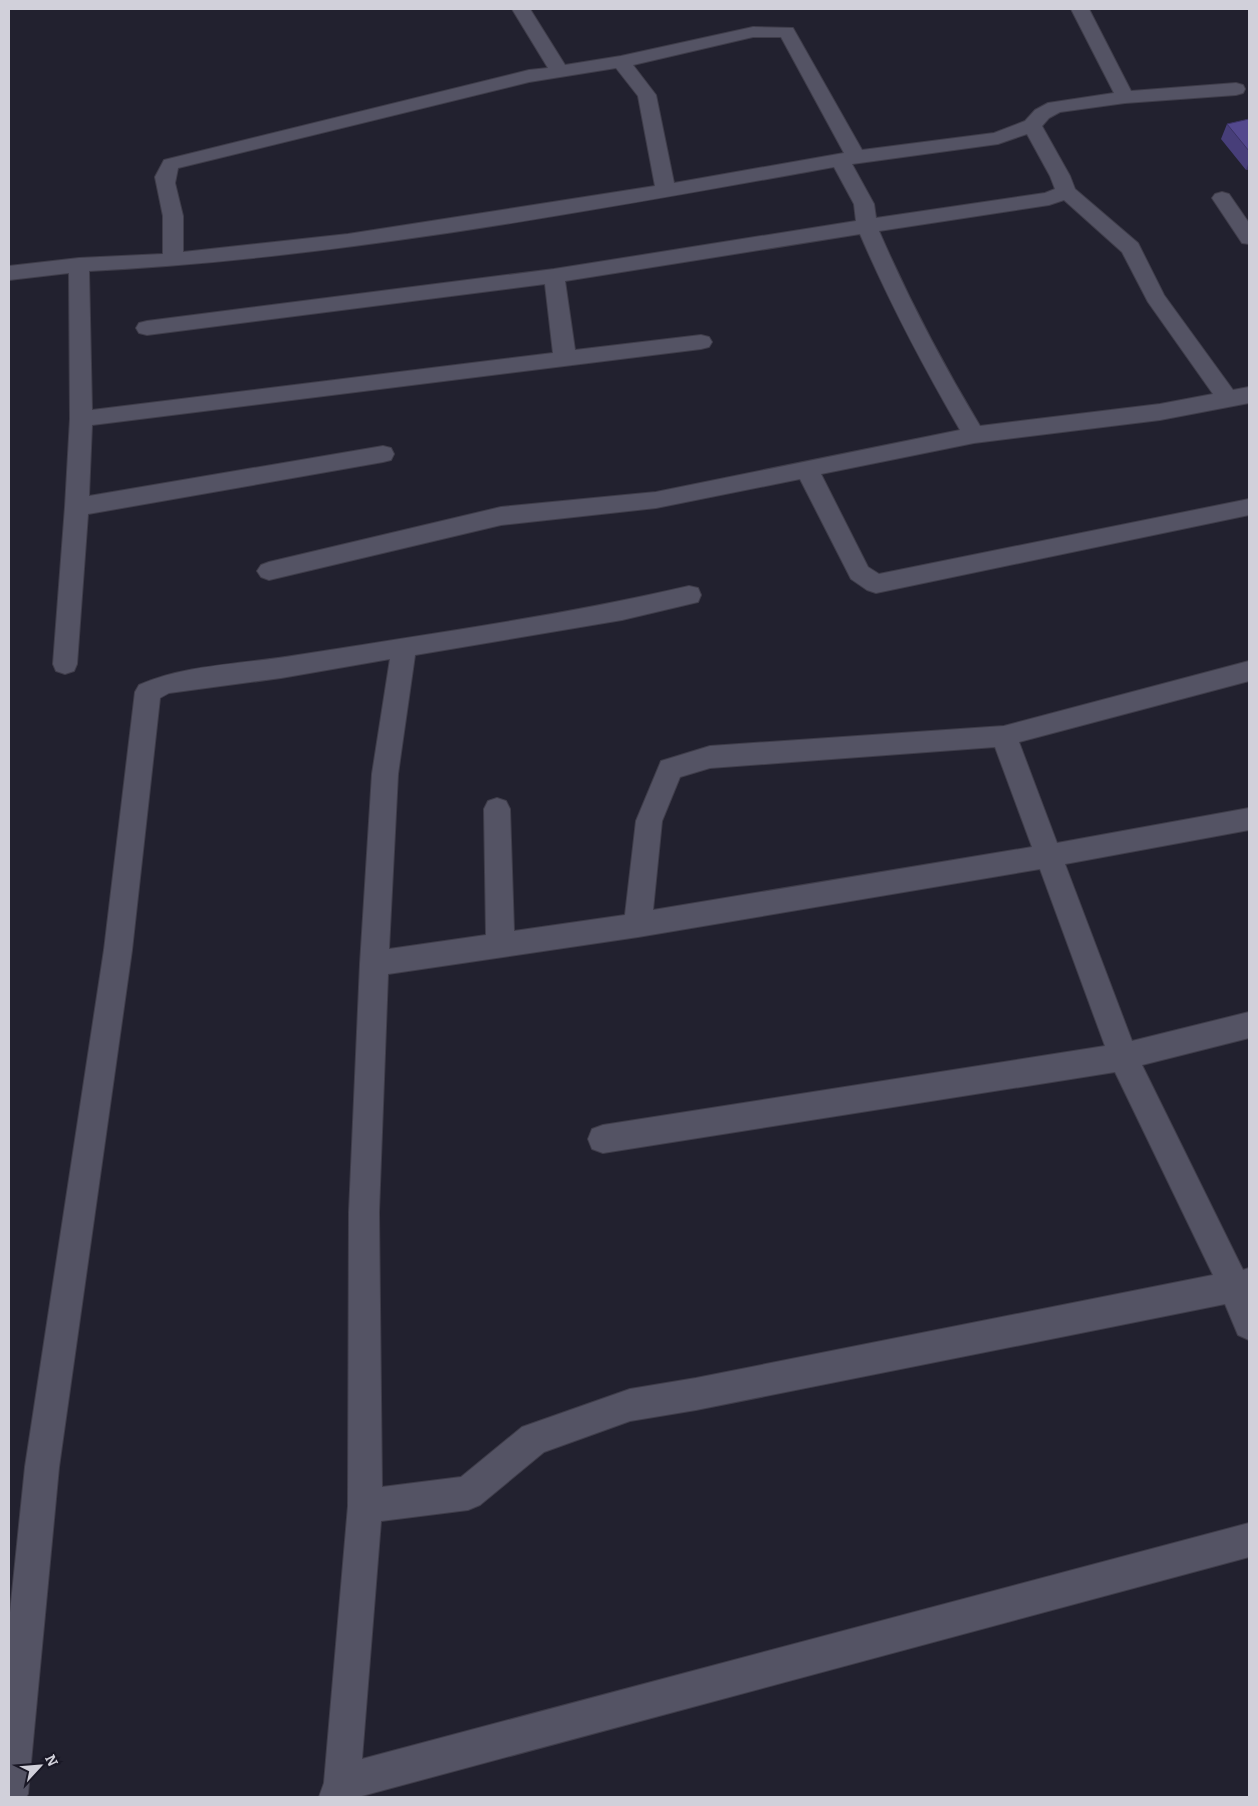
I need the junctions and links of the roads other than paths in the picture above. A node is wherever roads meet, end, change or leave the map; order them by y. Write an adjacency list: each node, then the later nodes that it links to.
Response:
1 (521, 9): 4 (street)
2 (1080, 9): 6 (street)
3 (621, 62): 4 (street); 8 (street); 9 (street)
4 (559, 71): 14 (street)
5 (1236, 89): 6 (street)
6 (1125, 97): 7 (street)
7 (1032, 125): 8 (street); 10 (street)
8 (848, 158): 9 (street); 12 (street)
9 (666, 192): 14 (street)
10 (1066, 192): 12 (street); 21 (street)
11 (1222, 198): 13 (street)
12 (867, 226): 17 (street); 23 (street)
13 (1249, 238)
14 (173, 260): 15 (street)
15 (79, 265): 16 (street); 22 (street)
16 (9, 273)
17 (554, 276): 18 (street); 20 (street)
18 (147, 328)
19 (700, 342): 20 (street)
20 (566, 359): 22 (street)
21 (1239, 397): 23 (street)
22 (81, 419): 26 (street)
23 (974, 435): 25 (street)
24 (383, 454): 26 (street)
25 (807, 469): 27 (street); 28 (street)
26 (77, 507): 31 (street)
27 (1249, 507)
28 (269, 571)
29 (689, 595): 30 (street)
30 (404, 647): 39 (street); 48 (street)
31 (65, 664)
32 (1249, 671): 33 (street)
33 (1004, 736): 36 (street); 37 (street)
34 (496, 810): 38 (street)
35 (1249, 818): 36 (street)
36 (1049, 856): 37 (street); 41 (street)
37 (638, 925): 38 (street)
38 (500, 946): 39 (street)
39 (374, 964): 45 (street)
40 (1249, 1025): 41 (street)
41 (1123, 1057): 42 (street); 43 (street)
42 (603, 1139)
43 (1242, 1286): 44 (street); 45 (street)
44 (1249, 1324)
45 (365, 1506): 47 (street)
46 (1249, 1540): 47 (street)
47 (339, 1790)
48 (9, 1794)

